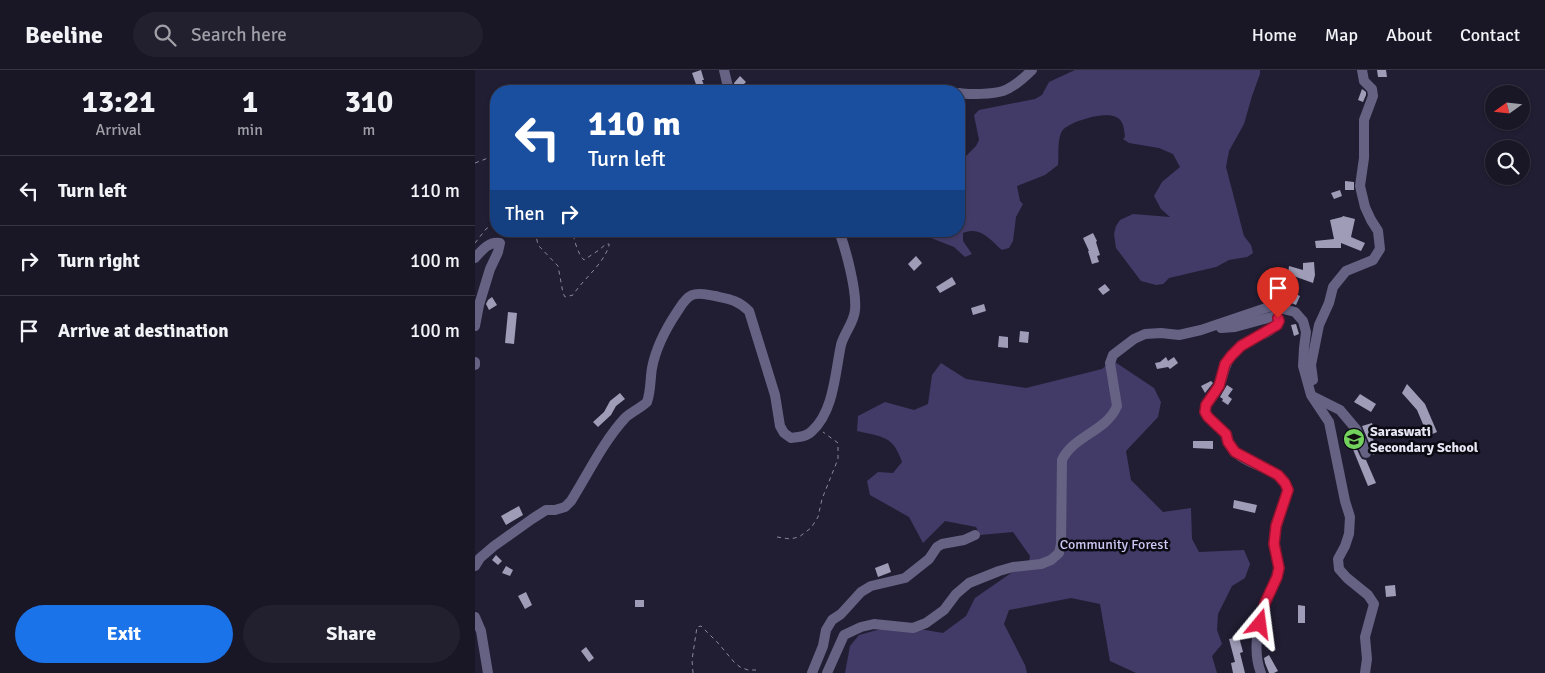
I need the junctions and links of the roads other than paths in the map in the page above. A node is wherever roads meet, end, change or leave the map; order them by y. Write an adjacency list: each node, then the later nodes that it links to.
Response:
1 (724, 70): 4 (street)
2 (1033, 70): 5 (street)
3 (1361, 70): 10 (street)
4 (728, 85)
5 (965, 94)
6 (841, 237): 13 (street)
7 (475, 258): 8 (street)
8 (475, 326)
9 (1212, 326): 10 (street); 17 (street); 18 (street)
10 (1314, 397): 11 (street); 19 (street)
11 (1366, 454)
12 (975, 534): 16 (street)
13 (475, 566)
14 (475, 617): 15 (street)
15 (488, 673)
16 (812, 673)
17 (827, 673)
18 (1261, 673)
19 (1365, 673)

